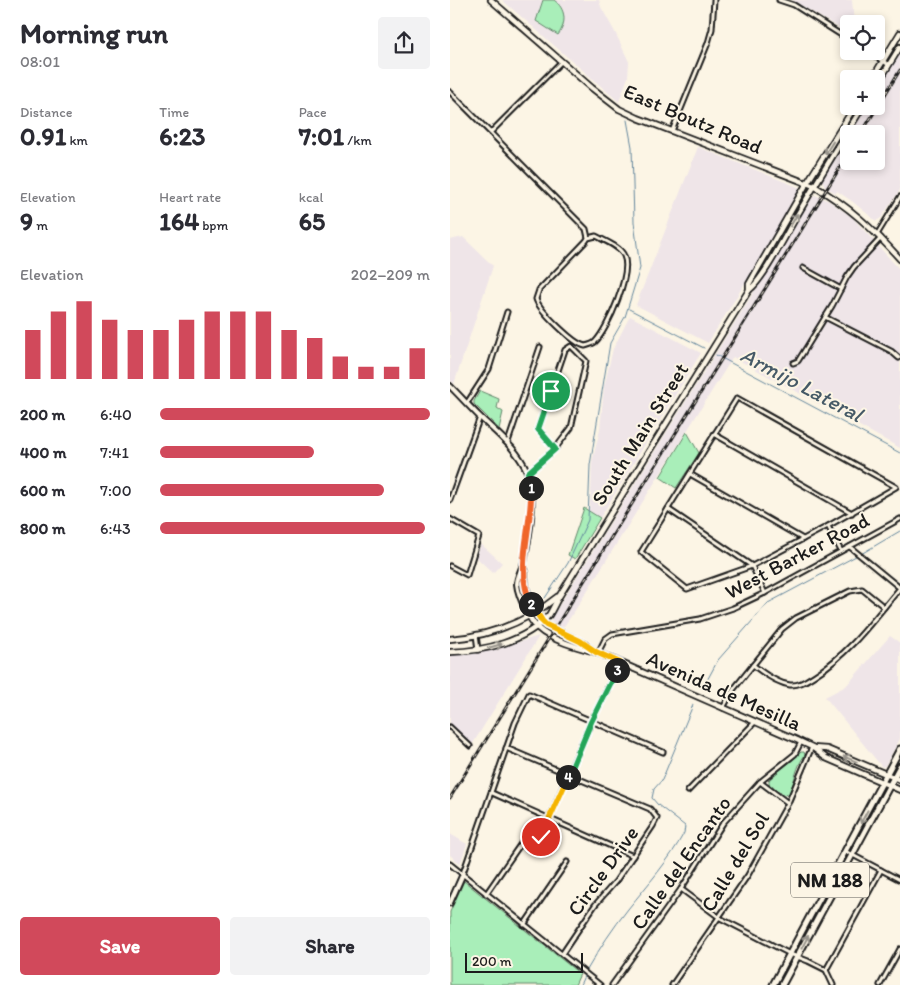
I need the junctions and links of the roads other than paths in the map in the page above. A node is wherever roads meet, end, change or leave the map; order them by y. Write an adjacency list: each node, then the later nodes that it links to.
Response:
1 (491, 0): 8 (main road, East Boutz Road)
2 (714, 0): 15 (street)
3 (779, 0): 5 (street)
4 (900, 32): 7 (main road)
5 (840, 34)
6 (900, 47): 9 (main road)
7 (883, 61): 9 (street); 10 (main road)
8 (561, 62): 15 (main road, East Boutz Road); 16 (street)
9 (889, 65): 11 (main road)
10 (878, 70)
11 (885, 71)
12 (450, 92): 16 (street)
13 (849, 115): 17 (main road, South Main Street, one-way to 17)
14 (857, 115): 18 (main road, South Main Street)
15 (672, 131): 17 (main road, East Boutz Road)
16 (491, 132): 21 (street)
17 (807, 183): 18 (main road, East Boutz Road); 25 (main road, South Main Street)
18 (814, 186): 20 (main road, East Boutz Road); 25 (main road, South Main Street, one-way to 18)
19 (900, 197): 20 (street)
20 (879, 235): 22 (main road, East Boutz Road); 24 (street)
21 (588, 238): 21 (street)
22 (900, 259)
23 (803, 268): 24 (street)
24 (841, 289): 27 (street)
25 (749, 290): 53 (main road, South Main Street)
26 (508, 312): 32 (street)
27 (825, 317): 29 (street); 30 (street)
28 (540, 346): 35 (street)
29 (899, 358)
30 (793, 363)
31 (450, 386): 32 (street)
32 (467, 403): 33 (street)
33 (480, 417): 35 (street); 39 (street)
34 (714, 434): 38 (street); 41 (street); 41 (street)
35 (508, 442): 37 (street)
36 (555, 449): 36 (street); 37 (street)
37 (528, 473): 48 (street)
38 (690, 474): 40 (street); 45 (street)
39 (450, 500)
40 (668, 509): 50 (street); 50 (street)
41 (852, 513): 44 (street)
42 (450, 519): 49 (street)
43 (900, 519): 46 (street, West Barker Road)
44 (828, 526): 45 (street); 47 (street)
45 (804, 539): 50 (street)
46 (850, 547): 47 (street, West Barker Road); 51 (street)
47 (841, 551): 52 (street, West Barker Road)
48 (523, 564): 55 (street); 56 (street)
49 (450, 566)
50 (752, 566): 52 (street)
51 (900, 588): 54 (street)
52 (765, 593): 63 (street, West Barker Road)
53 (560, 594): 55 (main road, South Main Street); 57 (main road, South Main Street)
54 (884, 607): 65 (street); 65 (street)
55 (536, 612): 56 (main road, South Main Street); 57 (main road, Avenida de Mesilla)
56 (529, 616): 58 (main road, Avenida de Mesilla); 59 (main road, South Main Street)
57 (542, 621): 58 (main road, South Main Street); 63 (main road, Avenida de Mesilla)
58 (536, 626): 61 (main road, South Main Street, one-way to 58); 63 (main road, Avenida de Mesilla)
59 (476, 635): 60 (main road, South Main Street); 61 (street)
60 (450, 639)
61 (478, 650): 62 (main road, South Main Street)
62 (450, 652)
63 (597, 653): 64 (main road, Avenida de Mesilla)
64 (620, 663): 66 (main road, Avenida de Mesilla); 67 (street)
65 (753, 665): 66 (street)
66 (723, 708): 68 (main road, Avenida de Mesilla)
67 (591, 722): 72 (street); 75 (street); 77 (street)
68 (755, 722): 70 (main road, Avenida de Mesilla); 85 (street)
69 (450, 727): 71 (street)
70 (800, 742): 73 (main road, Avenida de Mesilla); 81 (street, Calle del Encanto)
71 (470, 746)
72 (506, 748): 77 (street, Circle Drive); 86 (street)
73 (812, 748): 78 (main road, Avenida de Mesilla, one-way to 73); 82 (main road, Avenida de Mesilla); 87 (street, Calle del Sol)
74 (900, 749): 78 (main road, NM 188)
75 (663, 752)
76 (900, 766): 79 (main road, NM 188)
77 (569, 773): 88 (street); 93 (street, Circle Drive)
78 (887, 774): 79 (main road, Avenida de Mesilla); 82 (main road, NM 188)
79 (894, 778): 80 (main road, Avenida de Mesilla); 83 (main road, NM 188)
80 (900, 780)
81 (760, 782): 87 (street); 99 (street, Calle del Encanto)
82 (882, 782): 83 (main road, Avenida de Mesilla); 91 (main road, NM 188, one-way to 91)
83 (889, 786): 84 (main road, Avenida de Mesilla); 92 (main road, NM 188)
84 (900, 790)
85 (688, 791)
86 (492, 793): 88 (street); 97 (street)
87 (788, 803): 102 (street, Calle del Sol)
88 (549, 818): 89 (street); 93 (street)
89 (541, 837)
90 (522, 842): 100 (street)
91 (845, 851): 92 (street); 106 (main road, NM 188)
92 (852, 854): 96 (street); 107 (main road, NM 188, one-way to 92)
93 (633, 856): 105 (street, Circle Drive)
94 (567, 862): 103 (street)
95 (450, 864): 97 (street)
96 (881, 870): 98 (street); 108 (street)
97 (462, 876): 100 (street); 101 (street)
98 (900, 880)
99 (681, 889): 102 (street); 110 (street, Calle del Encanto)
100 (486, 894): 103 (street)
101 (450, 903)
102 (720, 918): 106 (street); 111 (street, Calle del Sol)
103 (524, 925): 105 (street)
104 (900, 948): 115 (street)
105 (562, 954): 109 (street)
106 (790, 954): 107 (street); 112 (main road, NM 188)
107 (798, 956): 108 (street); 113 (main road, NM 188)
108 (826, 970): 114 (street)
109 (600, 985)
110 (612, 985)
111 (672, 985)
112 (773, 985)
113 (782, 985)
114 (833, 985)
115 (880, 985)

